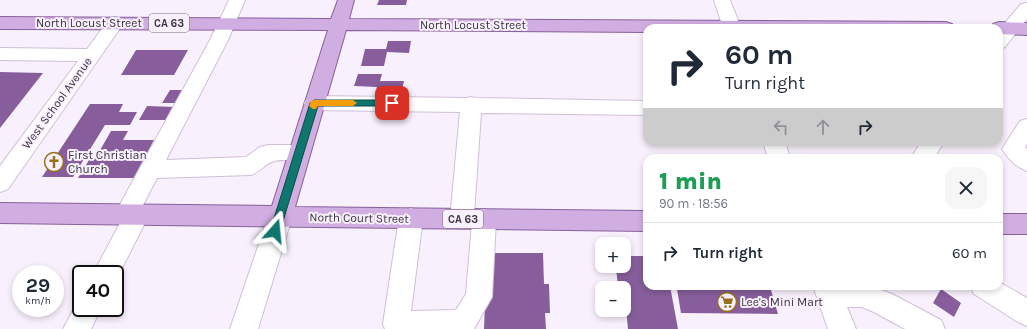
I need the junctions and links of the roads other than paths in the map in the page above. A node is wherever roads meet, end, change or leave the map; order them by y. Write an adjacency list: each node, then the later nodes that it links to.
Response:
1 (237, 0): 7 (street)
2 (346, 0): 8 (main road)
3 (722, 0): 9 (street)
4 (1027, 8): 11 (street)
5 (0, 23): 6 (main road, North Locust Street / CA 63)
6 (114, 23): 7 (main road, North Locust Street / CA 63); 14 (street, West School Avenue)
7 (225, 24): 8 (main road, North Locust Street / CA 63); 21 (street)
8 (338, 24): 10 (main road, North Locust Street / CA 63); 15 (main road)
9 (731, 24)
10 (643, 26)
11 (1004, 29): 12 (main road)
12 (1027, 29)
13 (0, 54): 14 (street)
14 (91, 55): 22 (street, West School Avenue)
15 (314, 103): 16 (street); 19 (main road)
16 (471, 104): 17 (street); 27 (street)
17 (643, 108)
18 (1027, 127): 20 (street)
19 (299, 153): 21 (street); 25 (main road)
20 (1027, 162)
21 (150, 169): 24 (street)
22 (0, 183)
23 (0, 213): 24 (main road, North Court Street / CA 63)
24 (131, 215): 25 (main road, North Court Street / CA 63); 31 (street)
25 (280, 217): 26 (main road, North Court Street / CA 63); 38 (street)
26 (411, 218): 27 (main road, North Court Street / CA 63); 27 (street)
27 (473, 219): 28 (main road, North Court Street / CA 63)
28 (643, 221)
29 (1003, 224): 30 (main road)
30 (1027, 224)
31 (110, 265)
32 (827, 290): 39 (street); 40 (street)
33 (990, 290): 34 (street)
34 (1027, 313)
35 (83, 317): 37 (street)
36 (1027, 318): 41 (street)
37 (77, 329)
38 (244, 329)
39 (842, 329)
40 (931, 329)
41 (1020, 329)

